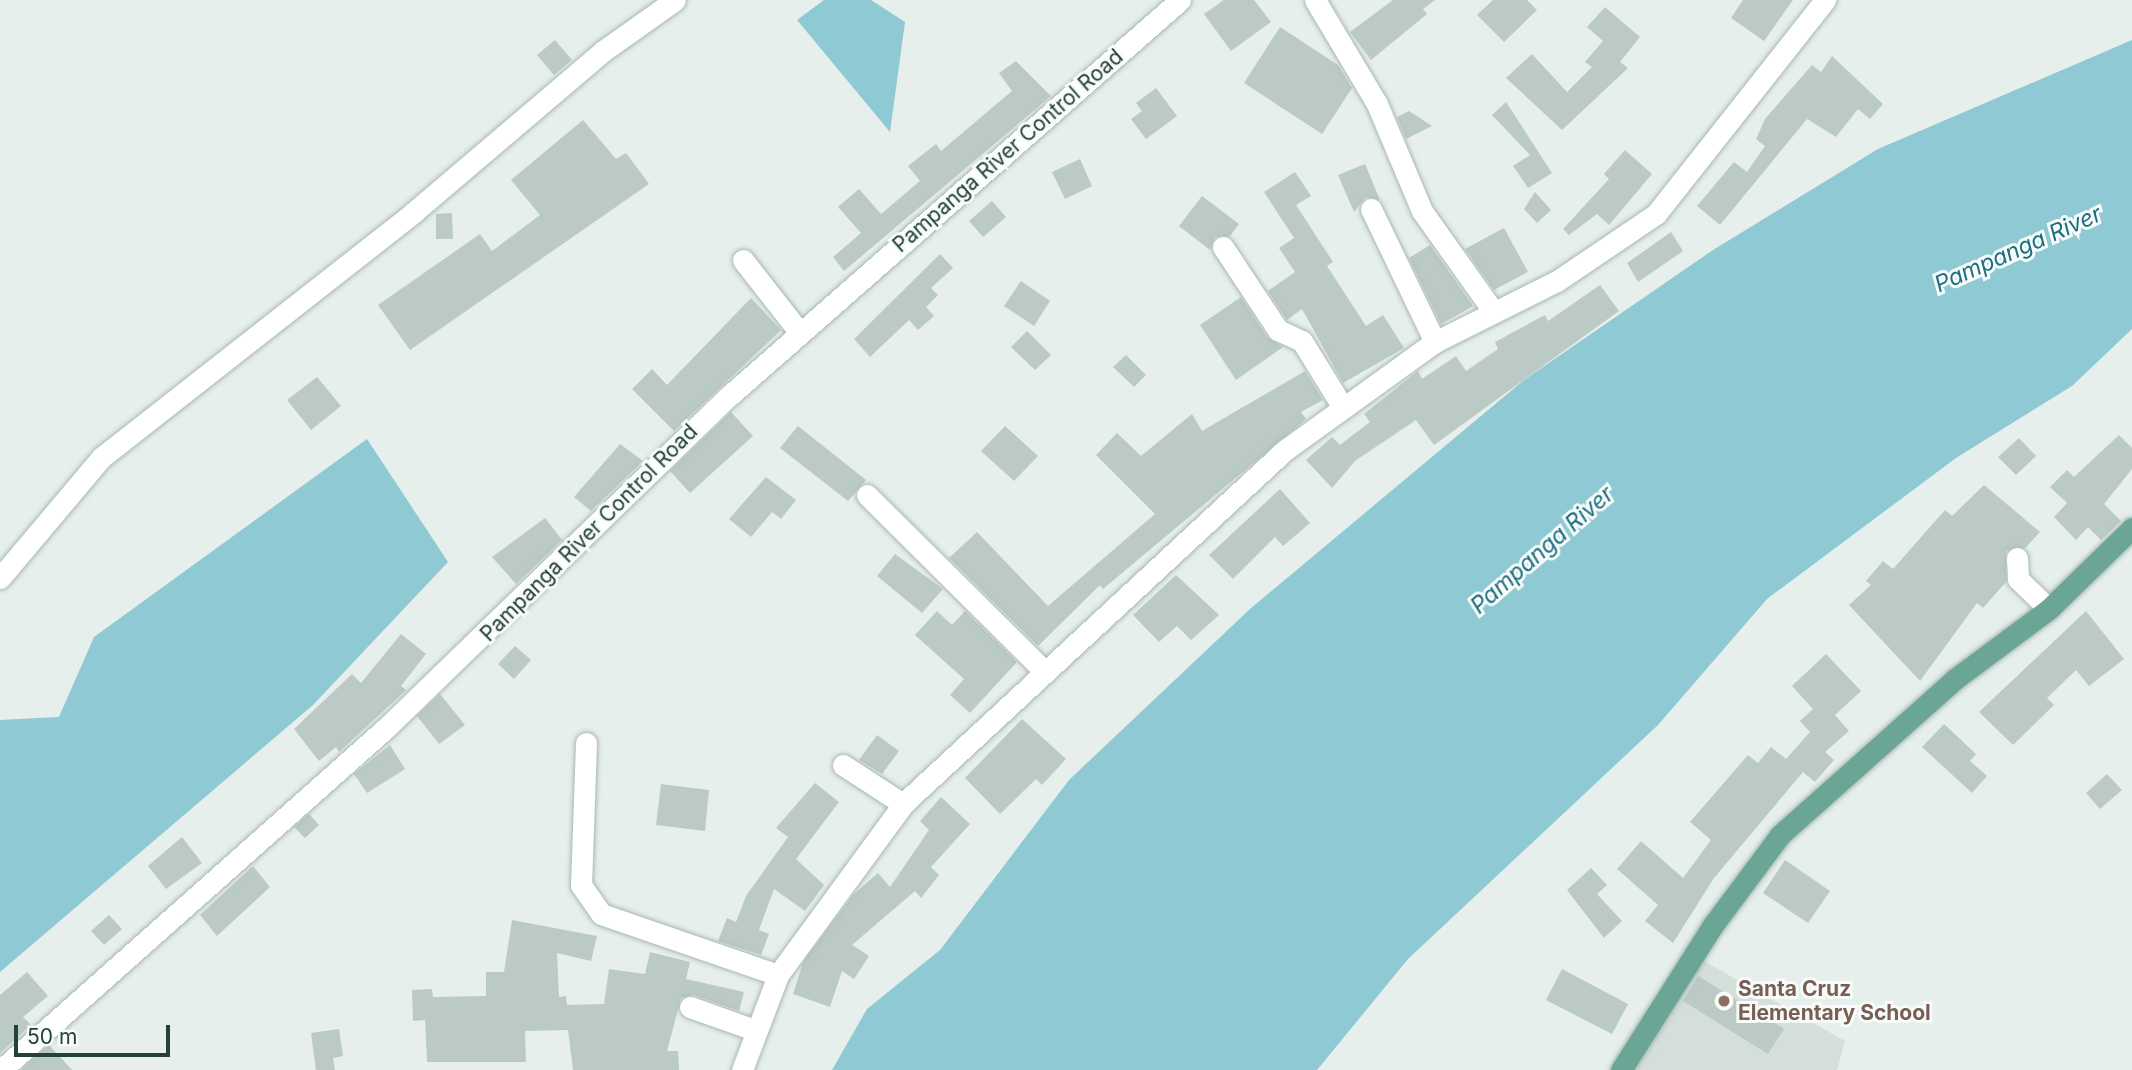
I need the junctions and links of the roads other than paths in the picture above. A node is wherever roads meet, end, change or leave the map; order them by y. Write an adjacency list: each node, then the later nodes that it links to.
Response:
1 (674, 0): 15 (street)
2 (1180, 0): 9 (street, Pampanga River Control Road)
3 (1315, 0): 8 (street)
4 (1825, 0): 8 (street)
5 (1371, 209): 10 (street)
6 (1223, 247): 11 (street)
7 (743, 260): 9 (street)
8 (1493, 311): 10 (street)
9 (800, 333): 24 (street, Pampanga River Control Road)
10 (1435, 342): 11 (street)
11 (1342, 406): 17 (street)
12 (867, 495): 17 (street)
13 (2132, 528): 16 (main road)
14 (2017, 558): 16 (street)
15 (0, 578)
16 (2049, 609): 26 (main road)
17 (1042, 669): 20 (street)
18 (586, 743): 21 (street)
19 (844, 765): 20 (street)
20 (903, 804): 21 (street)
21 (778, 975): 23 (street)
22 (690, 1007): 23 (street)
23 (755, 1030): 25 (street)
24 (1, 1070)
25 (742, 1070)
26 (1621, 1070)

